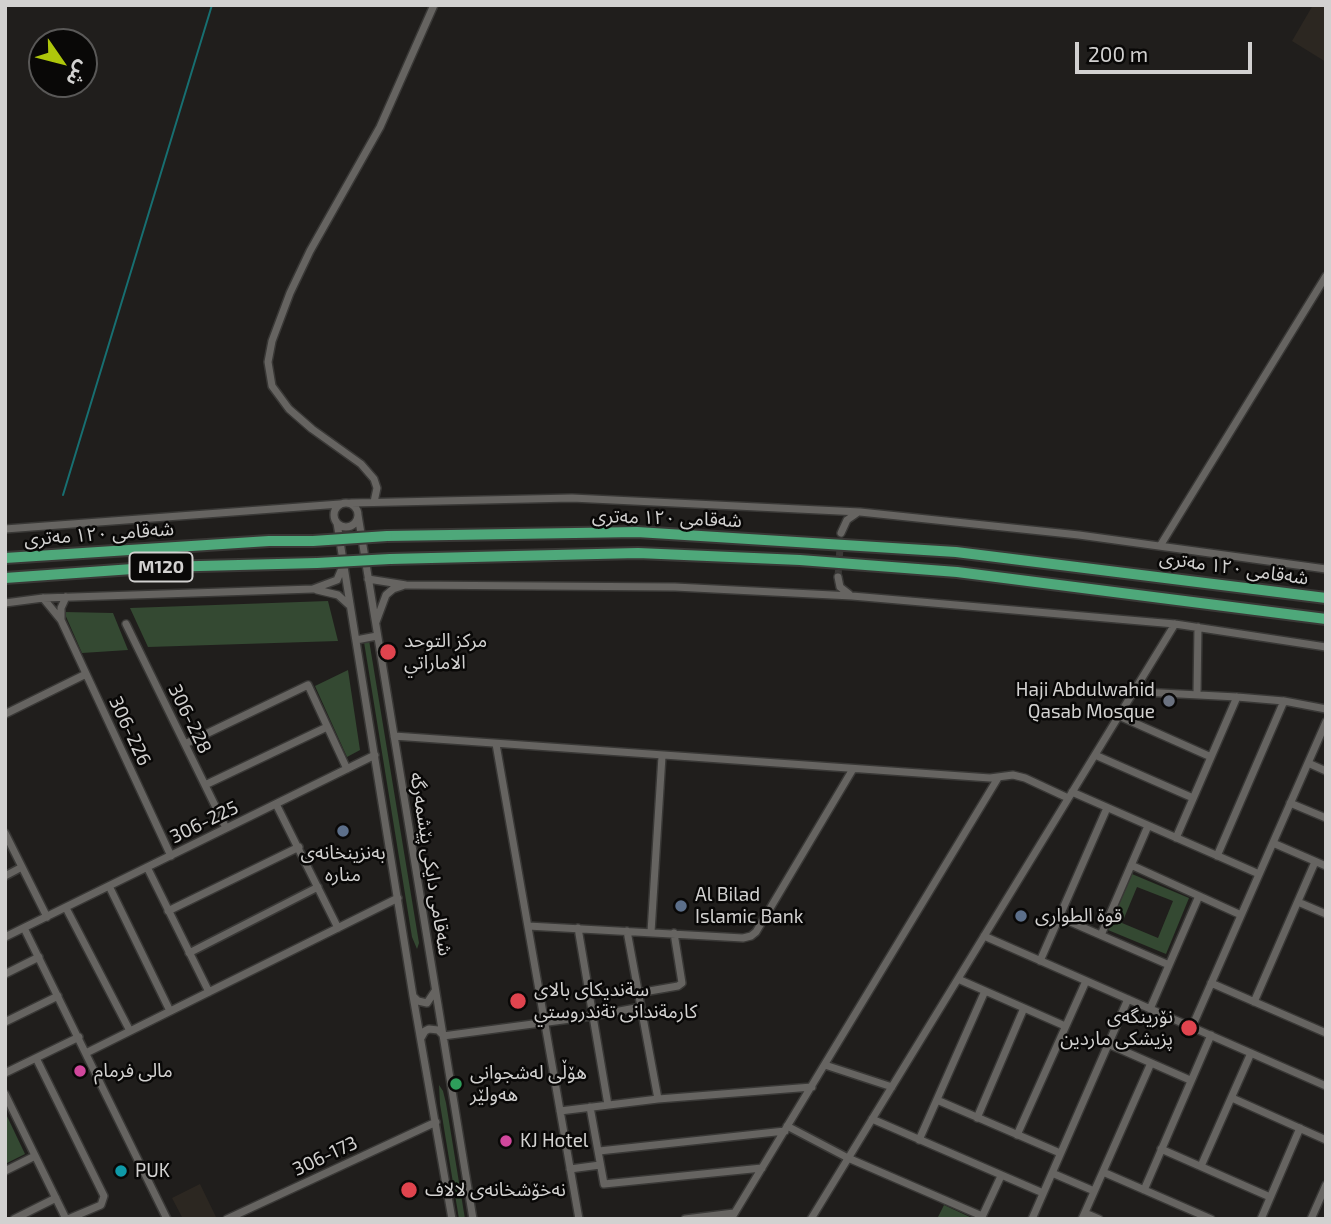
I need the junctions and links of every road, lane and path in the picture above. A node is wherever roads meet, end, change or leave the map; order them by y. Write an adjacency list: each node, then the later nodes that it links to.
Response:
1 (435, 5): 3 (street)
2 (1326, 276): 11 (street)
3 (374, 502): 6 (street); 7 (street)
4 (340, 504): 5 (street); 6 (street); 8 (street)
5 (312, 506): 8 (street); 9 (street)
6 (359, 509): 8 (street); 17 (street, شەقامی دایکی پێشمەرگە)
7 (860, 512): 10 (street); 11 (street)
8 (335, 520): 13 (street, شەقامی دایکی پێشمەرگە)
9 (5, 529)
10 (841, 533)
11 (1160, 546): 14 (street)
12 (5, 558): 23 (highway, شەقامی ١٢٠ مەتری / M120, bridge)
13 (344, 563): 19 (street); 25 (street, شەقامی دایکی پێشمەرگە)
14 (1326, 569)
15 (838, 577): 20 (street)
16 (5, 578): 26 (highway, شەقامی ١٢٠ مەتری / M120, bridge)
17 (368, 579): 18 (street); 29 (street, شەقامی دایکی پێشمەرگە)
18 (406, 585): 20 (street); 29 (street)
19 (313, 589): 21 (street); 25 (street)
20 (852, 596): 30 (street)
21 (66, 597): 22 (street); 27 (street)
22 (43, 598): 24 (street); 27 (street, 306-226)
23 (1326, 598)
24 (5, 603)
25 (351, 607): 33 (street, شەقامی دایکی پێشمەرگە)
26 (1326, 619)
27 (61, 621): 35 (street, 306-226)
28 (126, 624): 46 (street, 306-228)
29 (375, 624): 32 (street, شەقامی دایکی پێشمەرگە)
30 (1175, 624): 31 (street); 42 (street)
31 (1198, 627): 34 (street); 37 (street)
32 (377, 636): 33 (street); 45 (street, شەقامی دایکی پێشمەرگە)
33 (356, 640): 48 (street, شەقامی دایکی پێشمەرگە)
34 (1326, 647)
35 (86, 674): 41 (street); 70 (street, 306-226)
36 (1142, 692): 37 (street)
37 (1197, 694): 38 (street)
38 (1237, 696): 39 (street); 51 (street)
39 (1284, 701): 40 (street); 71 (street)
40 (1326, 709)
41 (5, 714)
42 (1119, 716): 49 (street); 51 (street)
43 (1326, 722): 52 (street)
44 (327, 727): 46 (street); 53 (street); 57 (street)
45 (394, 736): 47 (street); 108 (street, شەقامی دایکی پێشمەرگە)
46 (185, 744): 57 (street, 306-228)
47 (496, 744): 50 (street); 90 (street)
48 (375, 755): 53 (street, 306-225); 82 (street, شەقامی دایکی پێشمەرگە)
49 (1095, 755): 58 (street); 59 (street)
50 (662, 756): 54 (street); 95 (street)
51 (1211, 757): 59 (street)
52 (1308, 763): 55 (street); 60 (street)
53 (347, 769): 61 (street, 306-225)
54 (853, 769): 56 (street); 96 (street)
55 (1326, 771)
56 (998, 778): 58 (street); 136 (street)
57 (205, 785): 65 (street, 306-228)
58 (1070, 795): 62 (street); 98 (street)
59 (1193, 798): 67 (street)
60 (1290, 803): 63 (street); 68 (street)
61 (276, 804): 65 (street, 306-225); 69 (street)
62 (1107, 808): 64 (street); 89 (street)
63 (1326, 818)
64 (1148, 826): 67 (street); 73 (street)
65 (226, 828): 70 (street, 306-225)
66 (5, 833): 75 (street)
67 (1176, 838): 71 (street)
68 (1273, 844): 72 (street); 77 (street)
69 (299, 847): 80 (street); 85 (street)
70 (171, 856): 76 (street, 306-225)
71 (1217, 856): 77 (street)
72 (1315, 862): 74 (street); 83 (street)
73 (1131, 865): 81 (street); 97 (street)
74 (1326, 866)
75 (22, 867): 78 (street); 88 (street)
76 (147, 867): 79 (street, 306-225); 85 (street)
77 (1259, 874): 87 (street)
78 (5, 876)
79 (109, 886): 84 (street, 306-225); 119 (street)
80 (318, 887): 92 (street); 100 (street)
81 (1199, 896): 87 (street); 103 (street)
82 (398, 898): 92 (street); 113 (street, شەقامی دایکی پێشمەرگە)
83 (1298, 902): 86 (street); 115 (street)
84 (66, 908): 88 (street, 306-225); 125 (street)
85 (168, 911): 100 (street)
86 (1326, 914)
87 (1241, 915): 107 (street)
88 (47, 917): 91 (street, 306-225)
89 (1059, 917): 97 (street); 102 (street)
90 (528, 926): 93 (street); 122 (street)
91 (24, 928): 99 (street, 306-225); 101 (street)
92 (338, 928): 110 (street)
93 (578, 928): 94 (street); 120 (street)
94 (627, 931): 95 (street); 111 (street)
95 (651, 932): 96 (street)
96 (674, 933): 111 (street)
97 (1101, 935): 103 (street)
98 (984, 936): 102 (street); 105 (street)
99 (5, 937)
100 (189, 953): 110 (street)
101 (39, 957): 104 (street); 112 (street)
102 (1040, 961): 106 (street)
103 (1169, 965): 118 (street)
104 (5, 974)
105 (958, 979): 109 (street); 141 (street)
106 (1086, 981): 114 (street); 123 (street)
107 (1211, 983): 115 (street); 124 (street)
108 (435, 990): 113 (street); 127 (street, شەقامی دایکی پێشمەرگە)
109 (985, 991): 117 (street); 145 (street)
110 (209, 992): 119 (street)
111 (638, 993): 116 (street)
112 (58, 996): 121 (street); 129 (street)
113 (413, 996): 130 (street, شەقامی دایکی پێشمەرگە)
114 (1128, 999): 118 (street); 131 (street)
115 (1254, 1002): 126 (street)
116 (641, 1007): 120 (street); 144 (street)
117 (1024, 1008): 123 (street); 149 (street)
118 (1150, 1009): 124 (street)
119 (170, 1011): 125 (street)
120 (593, 1016): 122 (street); 146 (street)
121 (5, 1022)
122 (545, 1022): 127 (street); 148 (street)
123 (1065, 1026): 154 (street)
124 (1192, 1027): 128 (street)
125 (130, 1031): 132 (street)
126 (1326, 1033)
127 (443, 1035): 130 (street); 185 (street, شەقامی دایکی پێشمەرگە)
128 (1211, 1035): 133 (street); 138 (street)
129 (79, 1037): 132 (street); 134 (street)
130 (421, 1040): 151 (street, شەقامی دایکی پێشمەرگە)
131 (1108, 1044): 135 (street); 159 (street)
132 (86, 1053): 182 (street)
133 (1251, 1053): 139 (street); 143 (street)
134 (36, 1058): 137 (street); 181 (street)
135 (1151, 1063): 138 (street); 167 (street)
136 (825, 1065): 140 (street); 141 (street)
137 (5, 1073)
138 (1190, 1080): 157 (street)
139 (1326, 1086)
140 (812, 1087): 144 (street); 153 (street)
141 (892, 1087): 150 (street)
142 (5, 1094): 160 (street)
143 (1232, 1098): 152 (street); 163 (street)
144 (658, 1099): 146 (street)
145 (937, 1100): 149 (street); 156 (street)
146 (608, 1105): 147 (street)
147 (590, 1107): 148 (street); 158 (street)
148 (560, 1111): 164 (street)
149 (977, 1118): 154 (street)
150 (872, 1119): 156 (street); 161 (street)
151 (436, 1122): 183 (street, 306-173); 184 (street, شەقامی دایکی پێشمەرگە)
152 (1300, 1128): 155 (street); 174 (street)
153 (786, 1129): 158 (street); 161 (street); 165 (street)
154 (1017, 1135): 159 (street)
155 (1326, 1139)
156 (919, 1140): 169 (street)
157 (1161, 1149): 163 (street); 171 (street)
158 (599, 1151): 162 (street)
159 (1060, 1153): 168 (street)
160 (35, 1156): 166 (street); 175 (street)
161 (848, 1158): 179 (street); 188 (street)
162 (600, 1165): 164 (street); 165 (street)
163 (1201, 1166): 174 (street)
164 (570, 1168): 186 (street)
165 (762, 1168): 177 (street)
166 (5, 1171)
167 (1103, 1172): 171 (street); 172 (street)
168 (1052, 1173): 172 (street); 173 (street)
169 (1001, 1175): 173 (street); 179 (street)
170 (1326, 1185): 193 (street)
171 (1144, 1189): 176 (street)
172 (1094, 1191): 178 (street)
173 (1043, 1193): 189 (street)
174 (1270, 1197): 192 (street)
175 (56, 1198): 180 (street); 181 (street)
176 (1190, 1215): 191 (street)
177 (733, 1216): 187 (street)
178 (1084, 1216): 190 (street)
179 (982, 1217)
180 (14, 1219)
181 (67, 1219)
182 (167, 1219)
183 (227, 1219)
184 (452, 1219)
185 (473, 1219)
186 (579, 1219)
187 (685, 1219)
188 (811, 1219)
189 (1032, 1219)
190 (1099, 1219)
191 (1210, 1219)
192 (1261, 1219)
193 (1311, 1219)

